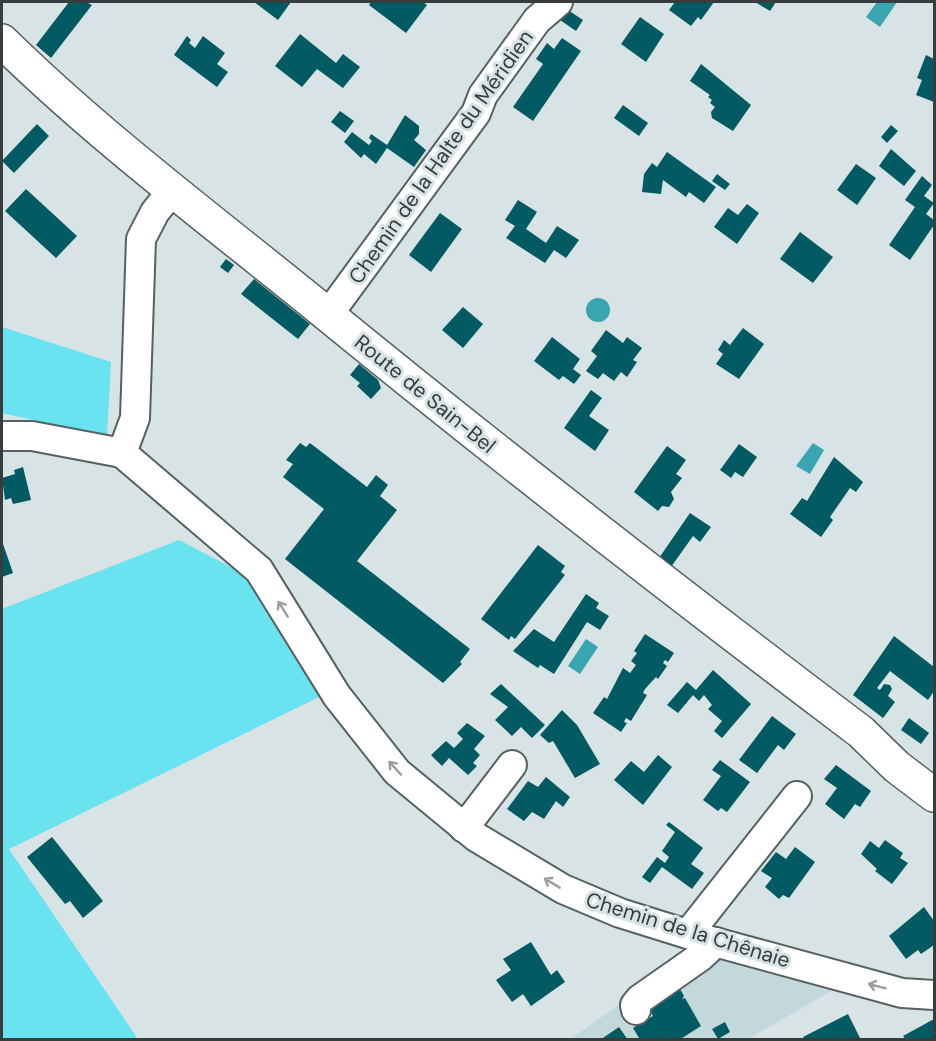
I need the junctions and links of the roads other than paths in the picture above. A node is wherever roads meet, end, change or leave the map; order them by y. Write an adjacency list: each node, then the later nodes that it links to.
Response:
1 (558, 2): 4 (street, Chemin de la Halte du Méridien)
2 (2, 41): 3 (main road, Route de Sain-Bel)
3 (172, 191): 4 (main road, Route de Sain-Bel); 6 (street)
4 (328, 315): 7 (main road, Route de Sain-Bel)
5 (2, 436): 6 (street)
6 (122, 453): 12 (street, Chemin de la Chênaie, one-way to 6)
7 (861, 732): 9 (main road, Route de Sain-Bel); 10 (main road, Route de Sain-Bel)
8 (512, 765): 12 (street)
9 (934, 779)
10 (934, 795)
11 (797, 796): 13 (street)
12 (464, 828): 13 (street, Chemin de la Chênaie, one-way to 12)
13 (688, 934): 14 (street, Chemin de la Chênaie)
14 (716, 942): 15 (street, Chemin de la Chênaie, one-way to 14); 16 (street)
15 (934, 995)
16 (636, 1010)

